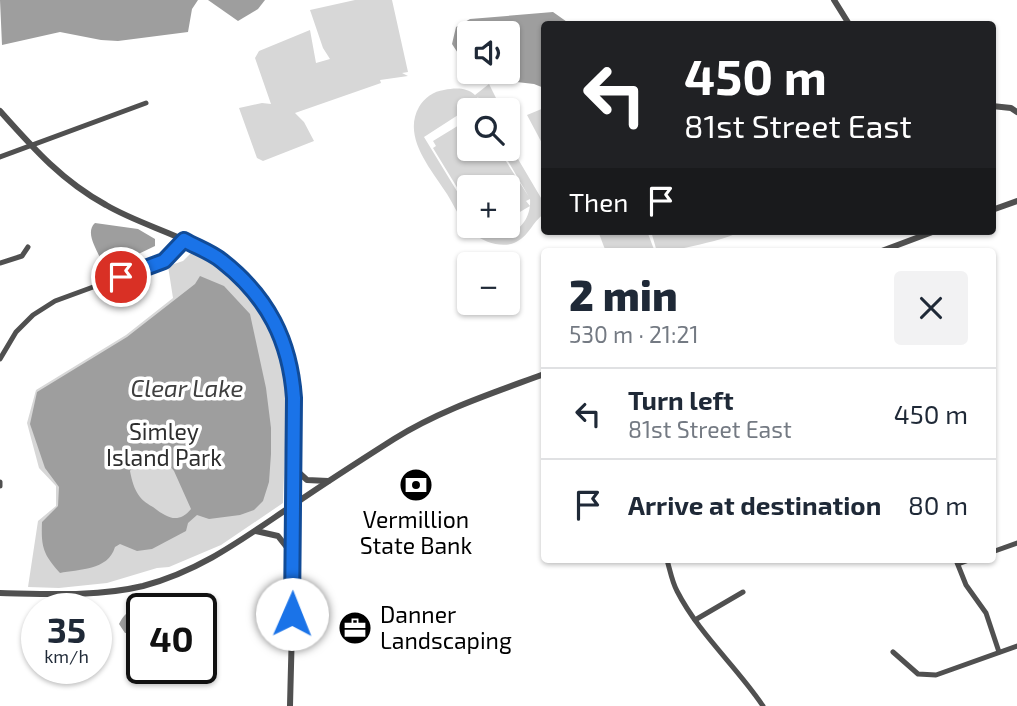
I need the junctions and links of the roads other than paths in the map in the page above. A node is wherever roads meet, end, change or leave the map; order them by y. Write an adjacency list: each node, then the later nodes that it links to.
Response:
1 (834, 0): 2 (street)
2 (847, 21)
3 (146, 103): 7 (street)
4 (996, 107): 6 (street)
5 (0, 111): 7 (street)
6 (1017, 111)
7 (32, 146): 8 (street); 12 (street)
8 (0, 157)
9 (1017, 201): 10 (street)
10 (996, 209)
11 (924, 235): 14 (street)
12 (184, 240): 16 (street); 18 (street)
13 (28, 247): 15 (street)
14 (890, 248)
15 (0, 263)
16 (0, 359)
17 (541, 375): 19 (street)
18 (295, 470): 19 (street); 20 (street)
19 (330, 481): 20 (street)
20 (295, 504): 21 (street); 24 (street)
21 (257, 531): 24 (street); 28 (street)
22 (1017, 543): 23 (street)
23 (996, 551)
24 (294, 556): 33 (street)
25 (668, 563): 29 (street)
26 (957, 563): 32 (street)
27 (743, 592): 29 (street)
28 (0, 593)
29 (695, 620): 34 (street)
30 (1017, 646): 32 (street)
31 (894, 652): 32 (street)
32 (999, 652)
33 (290, 706)
34 (763, 706)

